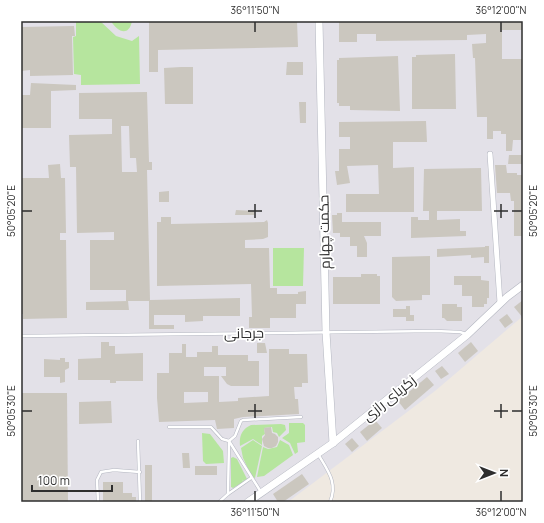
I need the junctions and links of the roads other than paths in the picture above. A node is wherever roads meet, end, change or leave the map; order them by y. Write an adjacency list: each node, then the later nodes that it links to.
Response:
1 (319, 21): 5 (street, حکمت چهارم)
2 (490, 154): 4 (street)
3 (523, 285): 4 (street, زکریای رازی)
4 (500, 304): 6 (street, زکریای رازی)
5 (326, 332): 6 (lane, جرجانی); 7 (lane, جرجانی); 12 (street, حکمت چهارم)
6 (466, 335): 12 (street, زکریای رازی)
7 (21, 336)
8 (301, 417): 11 (lane)
9 (169, 427): 11 (lane)
10 (138, 441): 14 (lane)
11 (229, 441): 15 (lane); 17 (lane)
12 (333, 444): 13 (street, زکریای رازی)
13 (318, 454): 16 (street, زکریای رازی); 22 (lane)
14 (140, 472): 18 (lane); 19 (lane)
15 (251, 478): 16 (lane); 17 (lane)
16 (261, 493): 21 (street, زکریای رازی)
17 (228, 494): 20 (lane)
18 (98, 502)
19 (140, 502)
20 (219, 502)
21 (248, 502)
22 (330, 502)

